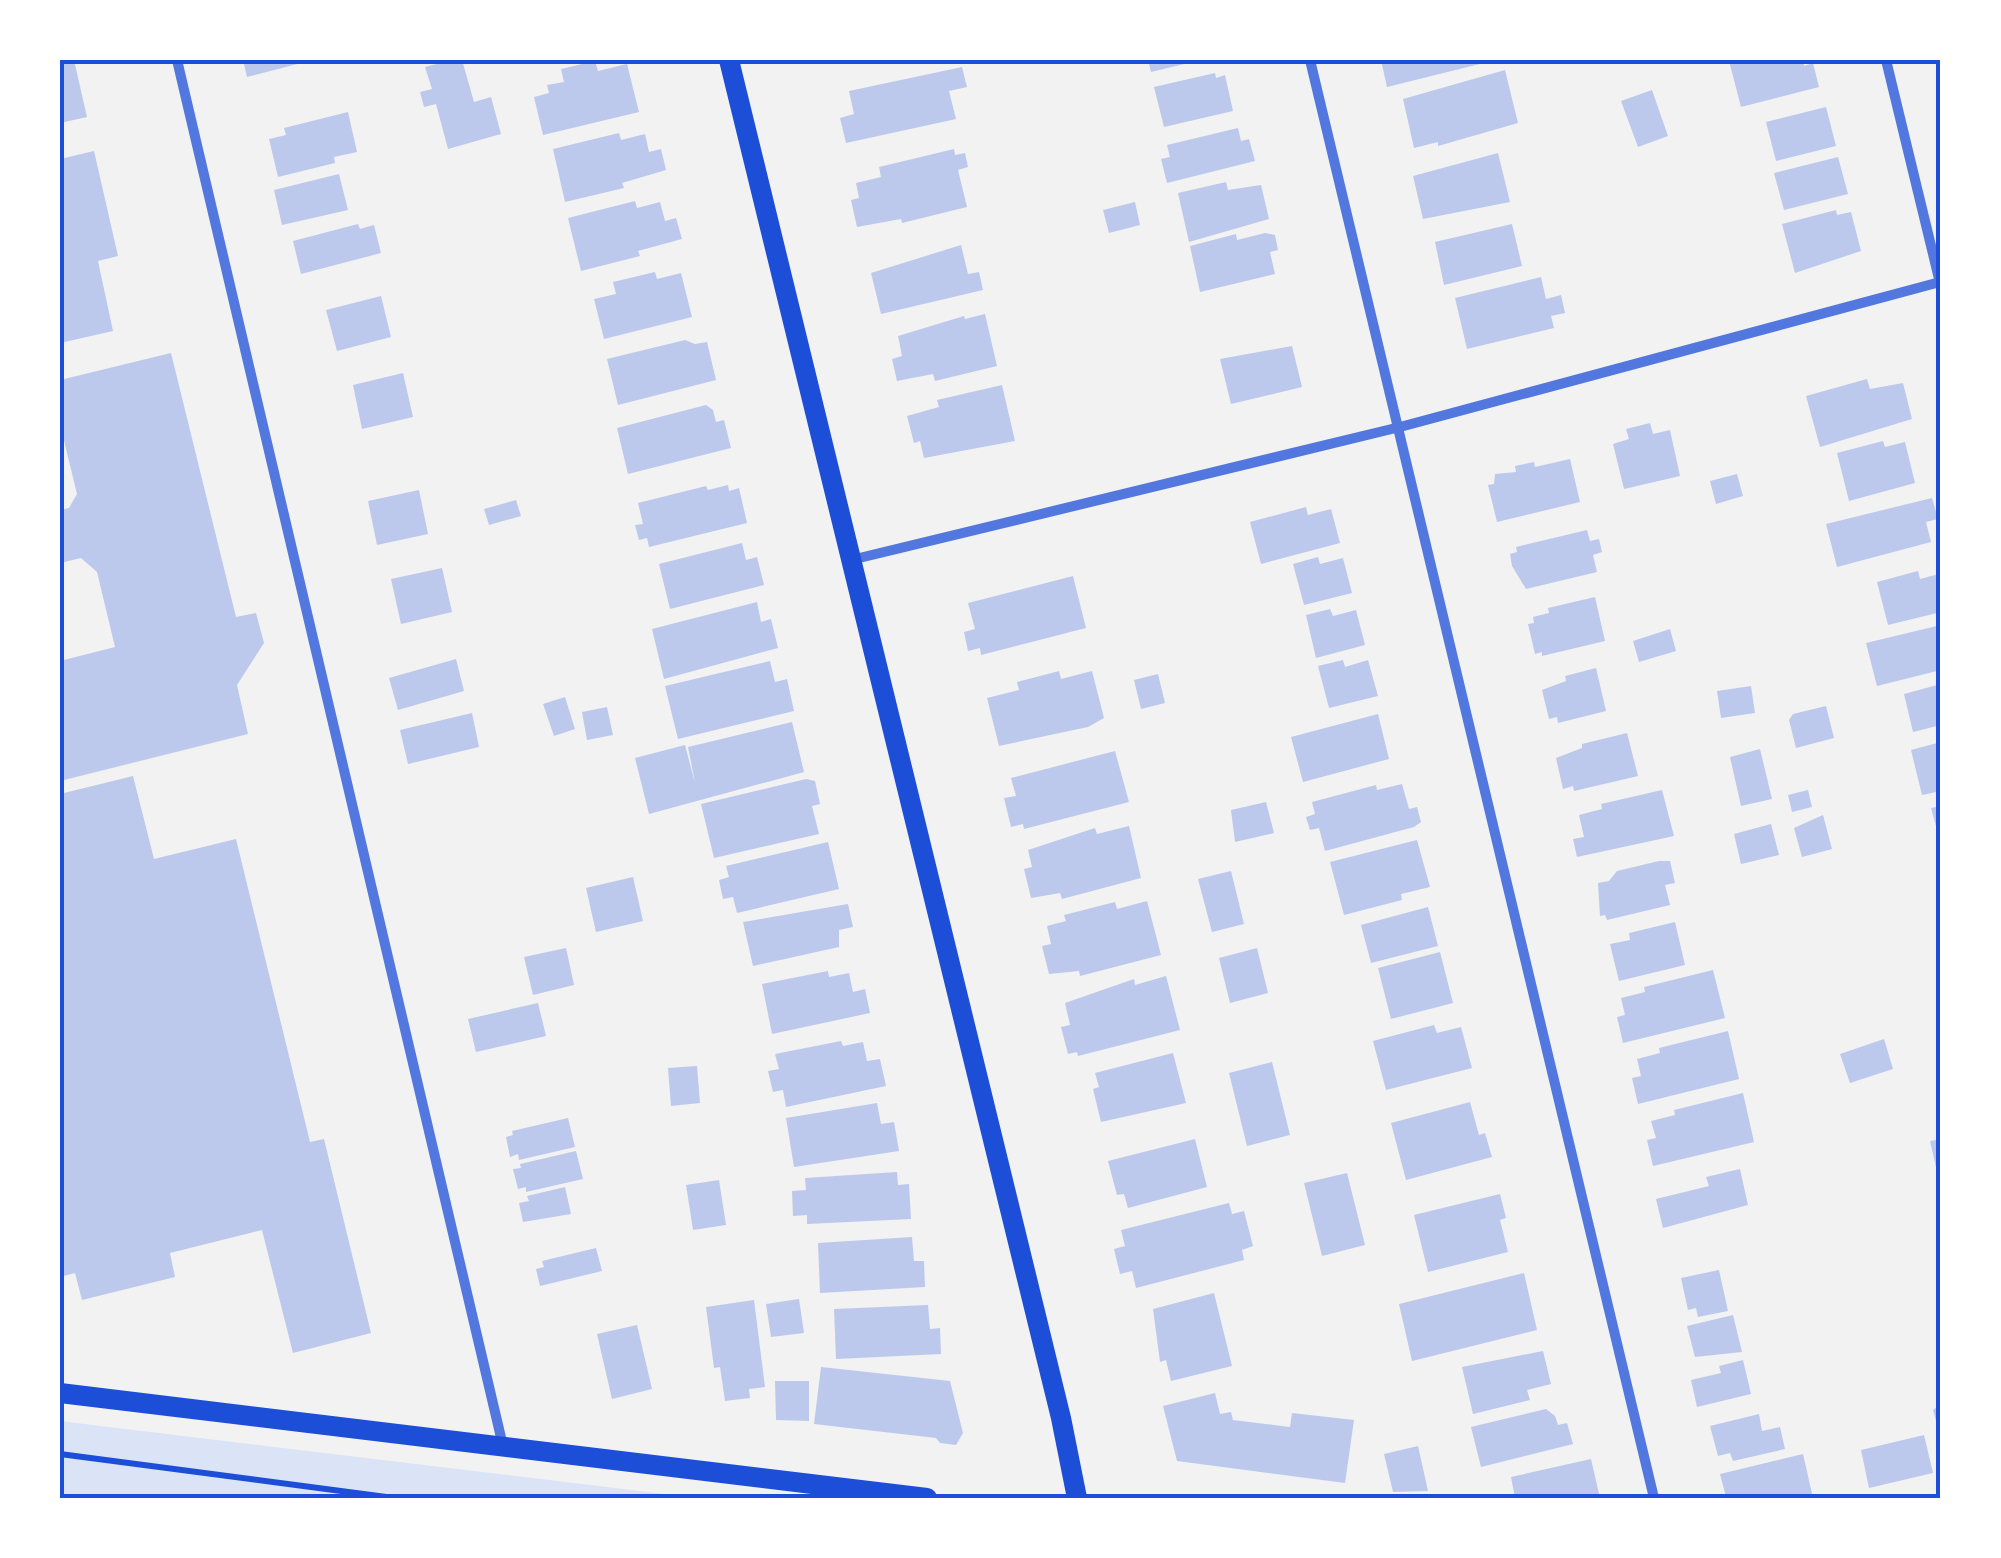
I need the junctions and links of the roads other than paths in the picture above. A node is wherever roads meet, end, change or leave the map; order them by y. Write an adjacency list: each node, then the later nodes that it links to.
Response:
1 (177, 60): 9 (street)
2 (729, 60): 7 (main road)
3 (1310, 60): 6 (street)
4 (1886, 60): 5 (street)
5 (1940, 285): 6 (street)
6 (1400, 426): 7 (street); 12 (street)
7 (850, 560): 11 (main road)
8 (60, 1393): 9 (main road)
9 (502, 1446): 10 (main road)
10 (927, 1498)
11 (1077, 1498)
12 (1654, 1498)

